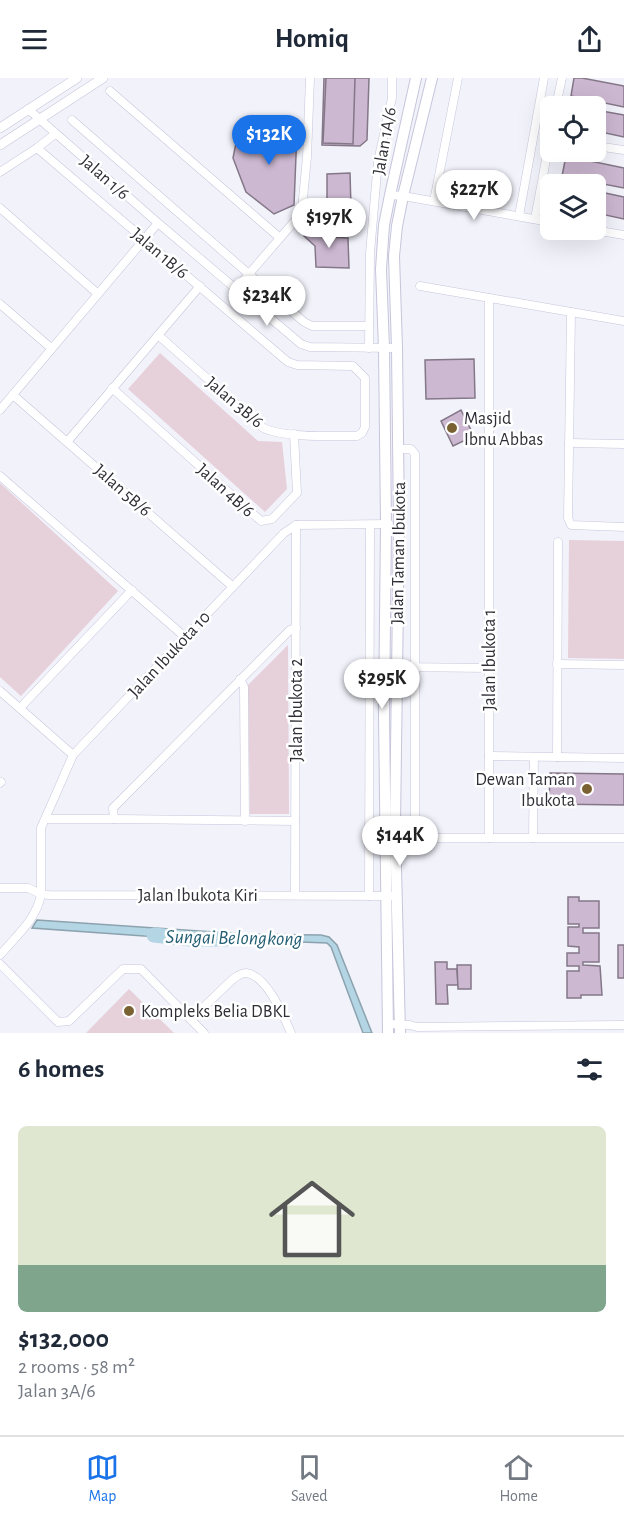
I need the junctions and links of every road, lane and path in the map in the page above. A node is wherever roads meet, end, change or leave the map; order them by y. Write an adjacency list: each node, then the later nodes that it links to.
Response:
1 (77, 78): 12 (street)
2 (103, 78): 13 (street)
3 (310, 78): 33 (street)
4 (392, 78): 44 (street, Jalan 1A/6)
5 (416, 78): 23 (main road, Jalan Taman Ibukota)
6 (432, 78): 24 (main road, Jalan Taman Ibukota)
7 (458, 78): 25 (street)
8 (544, 78): 27 (street)
9 (562, 78): 11 (street)
10 (110, 91): 33 (street)
11 (558, 96)
12 (27, 109): 13 (street, Jalan 1/6); 15 (street)
13 (38, 119): 16 (street, Jalan 1/6); 17 (street)
14 (72, 120): 35 (street)
15 (0, 128)
16 (55, 134): 18 (street); 30 (street, Jalan 1/6)
17 (0, 145)
18 (37, 147): 22 (street); 34 (street, Jalan 1B/6)
19 (606, 147): 20 (street)
20 (624, 150)
21 (546, 162): 28 (street)
22 (0, 172)
23 (390, 195): 24 (street); 48 (main road, Jalan Taman Ibukota)
24 (403, 196): 25 (street); 49 (main road, Jalan Taman Ibukota)
25 (434, 201): 27 (street)
26 (0, 208): 39 (street)
27 (519, 216): 28 (street)
28 (535, 219): 29 (street)
29 (540, 220)
30 (158, 223): 34 (street); 38 (street, Jalan 1/6)
31 (606, 232): 32 (street)
32 (624, 235)
33 (280, 238): 35 (street)
34 (144, 239): 36 (street, Jalan 1B/6); 39 (street)
35 (249, 274): 38 (street); 44 (street)
36 (200, 286): 45 (street); 52 (street, Jalan 1B/6)
37 (420, 286): 40 (street)
38 (236, 289): 47 (street, Jalan 1/6)
39 (98, 294): 46 (street)
40 (489, 298): 42 (street); 74 (street, Jalan Ibukota 1)
41 (0, 304): 46 (street)
42 (571, 312): 43 (street); 56 (street)
43 (624, 321)
44 (369, 326): 47 (street, Jalan 1A/6)
45 (158, 335): 50 (street); 54 (street, Jalan 3B/6)
46 (51, 348): 51 (street)
47 (369, 348): 48 (street, Jalan 1/6)
48 (384, 348): 49 (street, Jalan 1/6); 63 (main road, Jalan Taman Ibukota)
49 (397, 348): 58 (main road, Jalan Taman Ibukota)
50 (112, 388): 54 (street, Jalan 4B/6); 55 (street)
51 (13, 395): 53 (street); 55 (street, Jalan 5B/6)
52 (366, 398): 54 (street, Jalan 3B/6)
53 (0, 410)
54 (294, 434)
55 (67, 442): 66 (street, Jalan 5B/6)
56 (569, 443): 57 (street); 64 (street)
57 (624, 444)
58 (398, 449): 60 (main road, Jalan Taman Ibukota); 73 (street)
59 (0, 476): 67 (street)
60 (399, 524): 63 (street); 72 (main road, Jalan Taman Ibukota)
61 (296, 525): 62 (street); 66 (street, Jalan Ibukota 10); 68 (street, Jalan Ibukota 2)
62 (370, 525): 63 (street); 79 (street)
63 (386, 525): 78 (main road, Jalan Taman Ibukota)
64 (624, 527)
65 (558, 542): 70 (street)
66 (232, 586): 69 (street, Jalan Ibukota 10)
67 (132, 590): 69 (street); 77 (street)
68 (296, 628): 75 (street); 88 (street, Jalan Ibukota 2)
69 (185, 637): 80 (street, Jalan Ibukota 10)
70 (557, 664): 71 (street); 83 (street)
71 (624, 665)
72 (397, 667): 73 (street); 89 (main road, Jalan Taman Ibukota)
73 (415, 667): 74 (street); 90 (street)
74 (489, 668): 81 (street, Jalan Ibukota 1)
75 (240, 679): 86 (street); 87 (street)
76 (0, 691): 77 (street)
77 (20, 708): 80 (street)
78 (384, 715): 79 (street); 89 (main road, Jalan Taman Ibukota)
79 (369, 716): 97 (street)
80 (73, 755): 85 (street, Jalan Ibukota 10)
81 (489, 756): 82 (street); 91 (street, Jalan Ibukota 1)
82 (534, 757): 83 (street); 92 (street)
83 (557, 757): 84 (street)
84 (624, 758)
85 (46, 819): 86 (street); 95 (street, Jalan Ibukota 10)
86 (114, 819): 87 (street)
87 (245, 821): 88 (street)
88 (295, 821): 96 (street, Jalan Ibukota 2)
89 (391, 838): 90 (street); 98 (main road, Jalan Taman Ibukota)
90 (415, 838): 91 (street)
91 (489, 838): 92 (street)
92 (533, 838): 93 (street)
93 (624, 838)
94 (0, 888): 95 (street, Jalan Ibukota Kiri)
95 (41, 894): 96 (street, Jalan Ibukota Kiri); 99 (street)
96 (295, 895): 97 (street, Jalan Ibukota Kiri)
97 (369, 896): 98 (street, Jalan Ibukota Kiri)
98 (392, 896): 103 (main road, Jalan Taman Ibukota); 104 (main road, Jalan Taman Ibukota)
99 (0, 955)
100 (0, 964): 101 (street)
101 (191, 1019): 106 (street); 107 (street)
102 (624, 1025): 105 (street)
103 (388, 1029): 104 (street)
104 (400, 1029): 105 (street)
105 (509, 1029)
106 (204, 1033)
107 (291, 1033)

